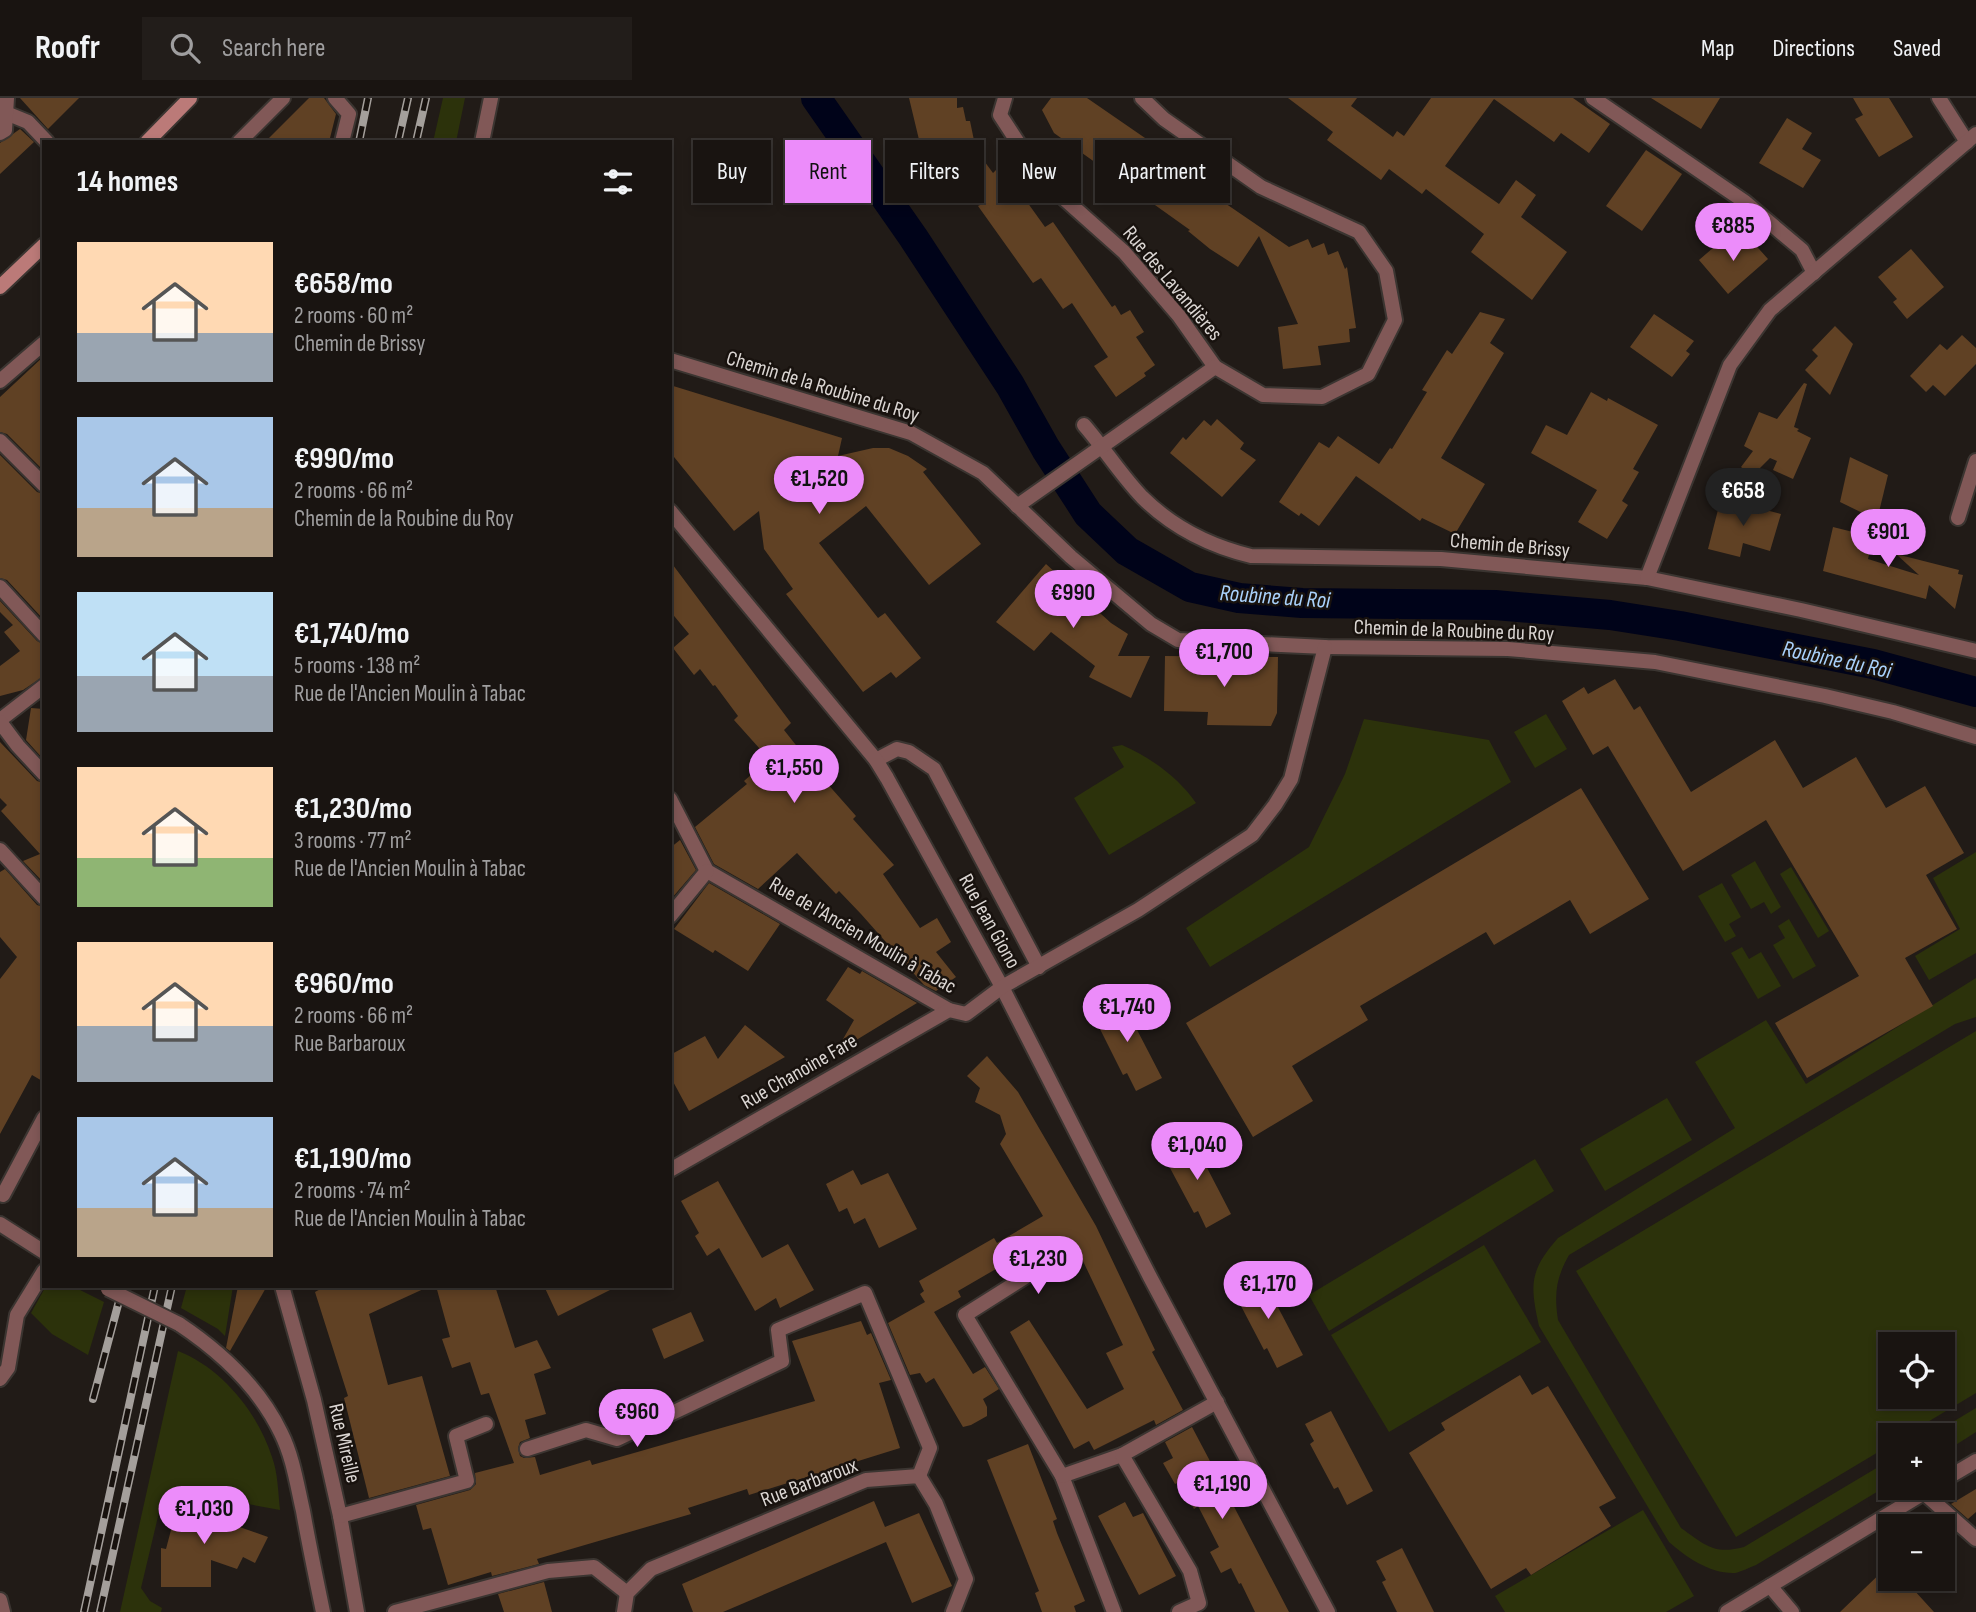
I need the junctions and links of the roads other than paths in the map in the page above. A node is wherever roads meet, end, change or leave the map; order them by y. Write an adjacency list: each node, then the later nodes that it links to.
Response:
1 (190, 98): 13 (main road)
2 (283, 98): 14 (street)
3 (335, 98): 15 (street)
4 (491, 98): 16 (street)
5 (1005, 98): 22 (street, Rue des Lavandières)
6 (1142, 98): 22 (street, Rue des Lavandières)
7 (1593, 98): 18 (street)
8 (1939, 98): 11 (street)
9 (6, 105): 10 (street); 12 (street)
10 (0, 133)
11 (1971, 138): 18 (street)
12 (45, 140)
13 (150, 140)
14 (241, 140)
15 (342, 140)
16 (482, 140)
17 (42, 247): 19 (main road)
18 (1814, 273): 32 (street)
19 (0, 287)
20 (42, 346): 23 (street)
21 (672, 361): 29 (street, Chemin de la Roubine du Roy)
22 (1216, 367): 26 (street, Rue des Lavandières)
23 (0, 381)
24 (1084, 425): 26 (street, Chemin de Brissy)
25 (0, 441): 28 (street)
26 (1098, 451): 29 (street, Rue des Lavandières); 32 (street, Chemin de Brissy)
27 (1976, 461): 31 (street)
28 (42, 483)
29 (1017, 506): 35 (street, Chemin de la Roubine du Roy)
30 (672, 513): 40 (street, Rue Jean Giono)
31 (1958, 519)
32 (1647, 578): 36 (street, Chemin de Brissy)
33 (0, 587): 34 (street)
34 (42, 633)
35 (1325, 648): 39 (street, Chemin de la Roubine du Roy); 47 (street, Rue Jean Giono)
36 (1976, 651)
37 (42, 688): 38 (street)
38 (0, 721): 41 (street)
39 (1976, 737)
40 (876, 760): 47 (street); 48 (street, Rue Jean Giono)
41 (42, 772)
42 (672, 803): 44 (street)
43 (0, 850): 45 (street)
44 (707, 870): 46 (street); 49 (street, Rue de l'Ancien Moulin à Tabac)
45 (42, 896)
46 (672, 914)
47 (1038, 967): 48 (street, Rue Jean Giono)
48 (1002, 987): 49 (street, Rue de l'Ancien Moulin à Tabac); 60 (street)
49 (948, 1010): 51 (street, Rue Chanoine Fare)
50 (42, 1122): 52 (street)
51 (672, 1169)
52 (4, 1195)
53 (0, 1224): 54 (street)
54 (42, 1251)
55 (42, 1274): 59 (street)
56 (1025, 1277): 67 (street)
57 (108, 1288): 76 (street, bridge)
58 (283, 1288): 70 (street, Rue Mireille)
59 (0, 1379)
60 (1217, 1402): 63 (street); 83 (street)
61 (486, 1424): 70 (street)
62 (527, 1449): 66 (street)
63 (1122, 1455): 67 (street); 82 (street)
64 (1976, 1461): 65 (street)
65 (1955, 1473)
66 (919, 1476): 73 (street, Rue Barbaroux); 80 (street)
67 (1062, 1476): 81 (street)
68 (1912, 1500): 72 (street)
69 (1938, 1500): 71 (street)
70 (340, 1516): 77 (street, Rue Mireille)
71 (1976, 1539)
72 (1770, 1586): 84 (street); 85 (street)
73 (627, 1594): 78 (street); 79 (street)
74 (0, 1600): 75 (street)
75 (3, 1612)
76 (323, 1612)
77 (357, 1612)
78 (395, 1612)
79 (624, 1612)
80 (953, 1612)
81 (1114, 1612)
82 (1179, 1612)
83 (1328, 1612)
84 (1727, 1612)
85 (1792, 1612)

